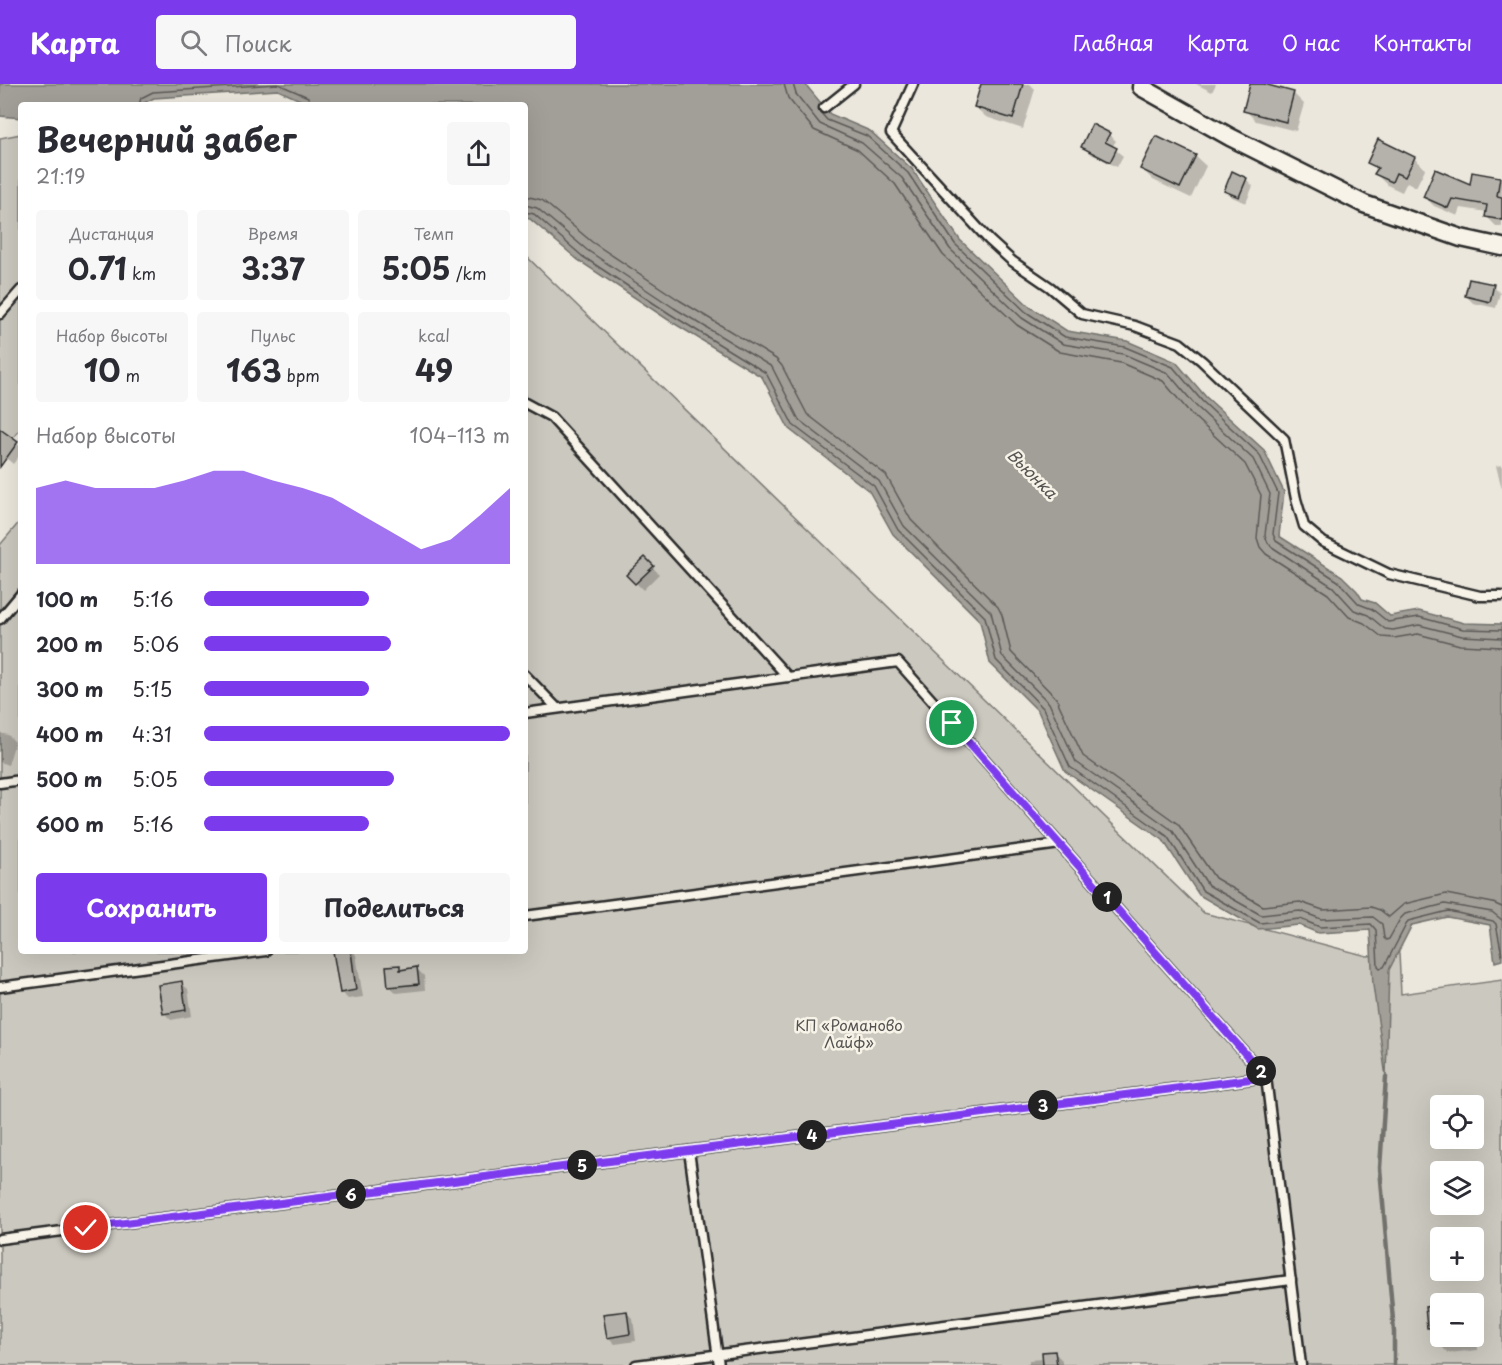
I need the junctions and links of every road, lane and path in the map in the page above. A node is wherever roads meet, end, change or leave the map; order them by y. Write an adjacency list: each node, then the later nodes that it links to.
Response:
1 (854, 84): 4 (lane)
2 (913, 84): 9 (lane)
3 (1139, 85): 5 (street)
4 (824, 108)
5 (1502, 247)
6 (18, 293): 7 (lane)
7 (0, 314)
8 (528, 405): 12 (lane)
9 (1502, 596)
10 (18, 598): 11 (lane)
11 (0, 619)
12 (788, 677): 14 (lane); 18 (lane)
13 (528, 678): 14 (lane)
14 (557, 708): 15 (lane)
15 (528, 712)
16 (18, 780): 17 (lane)
17 (0, 783)
18 (1060, 844): 19 (lane); 22 (lane)
19 (528, 916)
20 (244, 954): 21 (lane)
21 (0, 987)
22 (1266, 1077): 23 (lane); 25 (lane)
23 (689, 1151): 24 (lane); 26 (lane)
24 (0, 1239)
25 (1291, 1280): 26 (lane); 29 (lane)
26 (717, 1354): 27 (lane); 28 (lane)
27 (636, 1365)
28 (719, 1365)
29 (1301, 1365)

